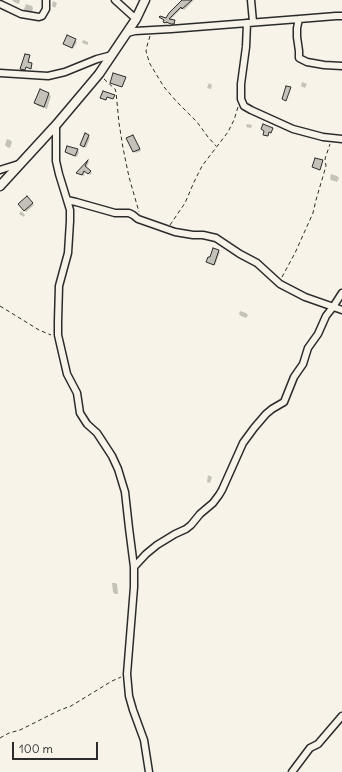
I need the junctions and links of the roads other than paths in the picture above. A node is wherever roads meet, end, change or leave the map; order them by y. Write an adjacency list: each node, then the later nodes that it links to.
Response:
1 (46, 0): 5 (street)
2 (116, 0): 7 (street)
3 (145, 0): 7 (main road)
4 (251, 0): 9 (street)
5 (0, 4)
6 (342, 16): 8 (street)
7 (136, 19): 10 (main road)
8 (299, 19): 9 (street); 12 (street)
9 (250, 23): 10 (street); 15 (street)
10 (128, 33): 11 (main road)
11 (112, 55): 13 (street); 14 (main road)
12 (342, 66)
13 (0, 73)
14 (56, 125): 16 (main road); 19 (street)
15 (342, 139)
16 (22, 163): 17 (street); 18 (main road)
17 (0, 170)
18 (0, 186)
19 (67, 200): 21 (street); 23 (street)
20 (342, 293): 21 (street)
21 (333, 307): 22 (street); 23 (street)
22 (342, 310)
23 (134, 566): 25 (street)
24 (342, 716): 26 (street)
25 (149, 772)
26 (292, 772)

